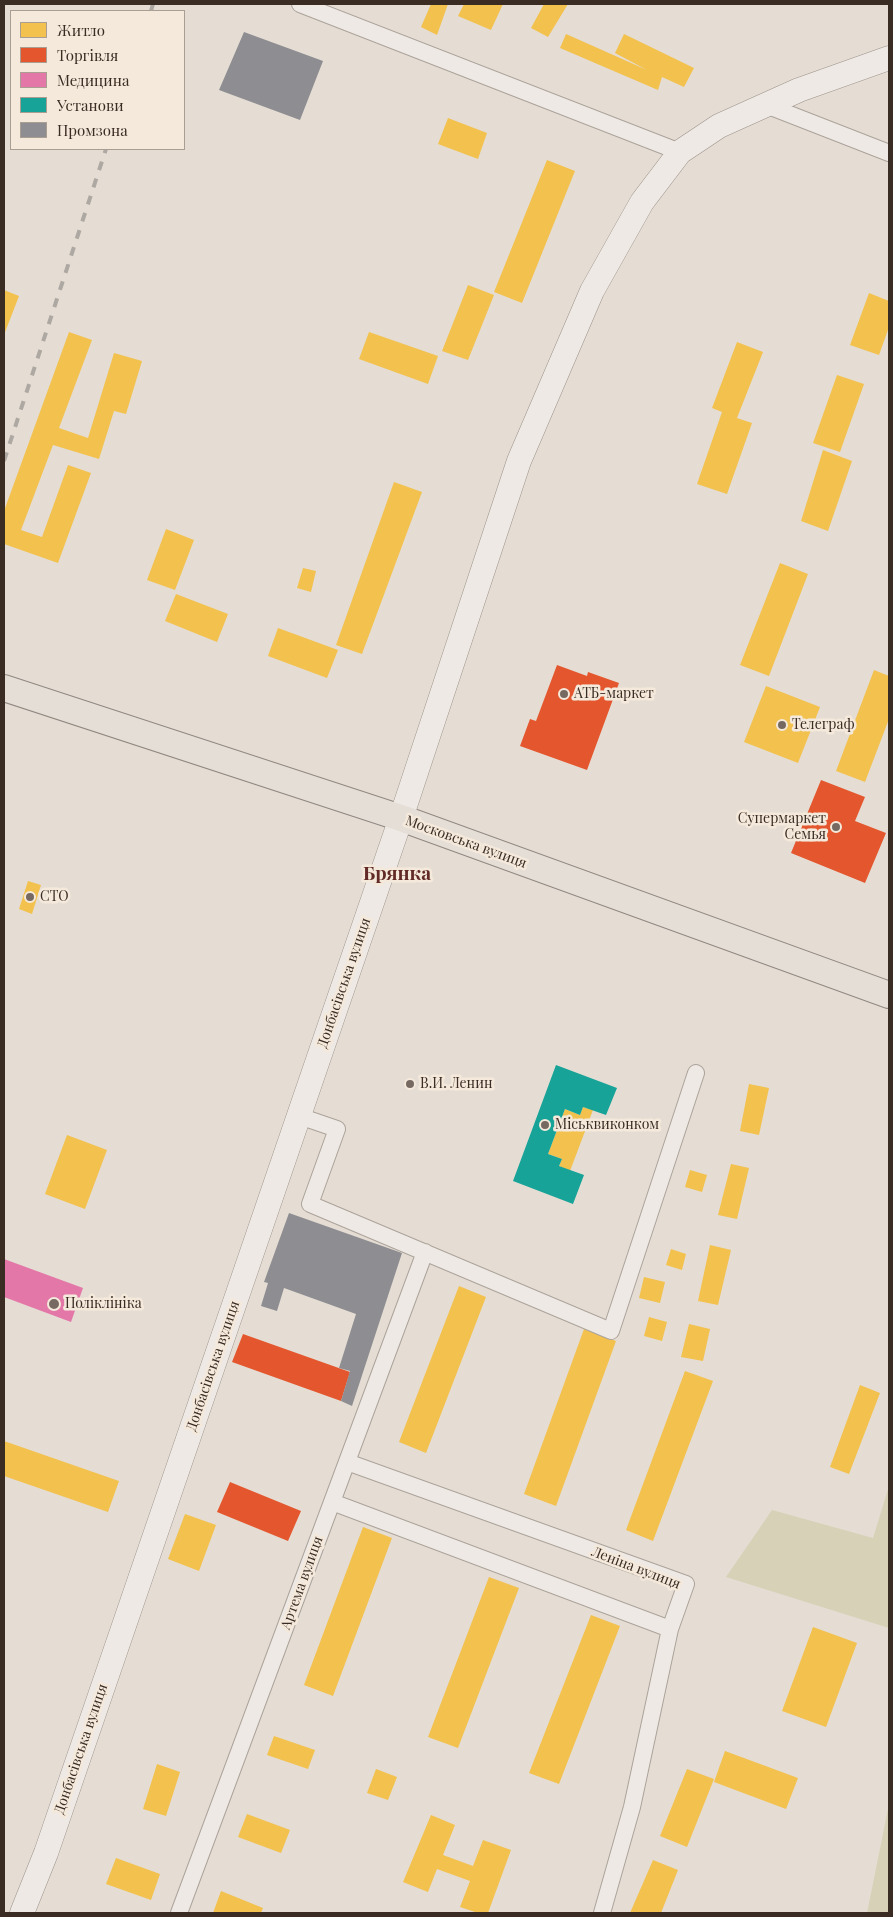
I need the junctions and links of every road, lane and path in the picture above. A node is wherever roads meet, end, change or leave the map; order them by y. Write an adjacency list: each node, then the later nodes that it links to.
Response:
1 (300, 4): 4 (street)
2 (888, 59): 3 (street, Донбасівська вулиця)
3 (766, 105): 4 (street, Донбасівська вулиця); 5 (street)
4 (680, 152): 7 (street, Донбасівська вулиця)
5 (889, 153)
6 (4, 688): 7 (main road, Московська вулиця)
7 (401, 818): 8 (main road, Московська вулиця); 10 (street, Донбасівська вулиця)
8 (889, 995)
9 (696, 1073): 11 (street)
10 (299, 1116): 11 (street); 15 (street, Донбасівська вулиця)
11 (425, 1252): 12 (street, Артема вулиця)
12 (347, 1462): 13 (street, Артема вулиця); 14 (street, Леніна вулиця)
13 (332, 1502): 14 (street); 16 (street, Артема вулиця)
14 (670, 1629): 17 (street)
15 (22, 1913)
16 (179, 1913)
17 (602, 1913)

